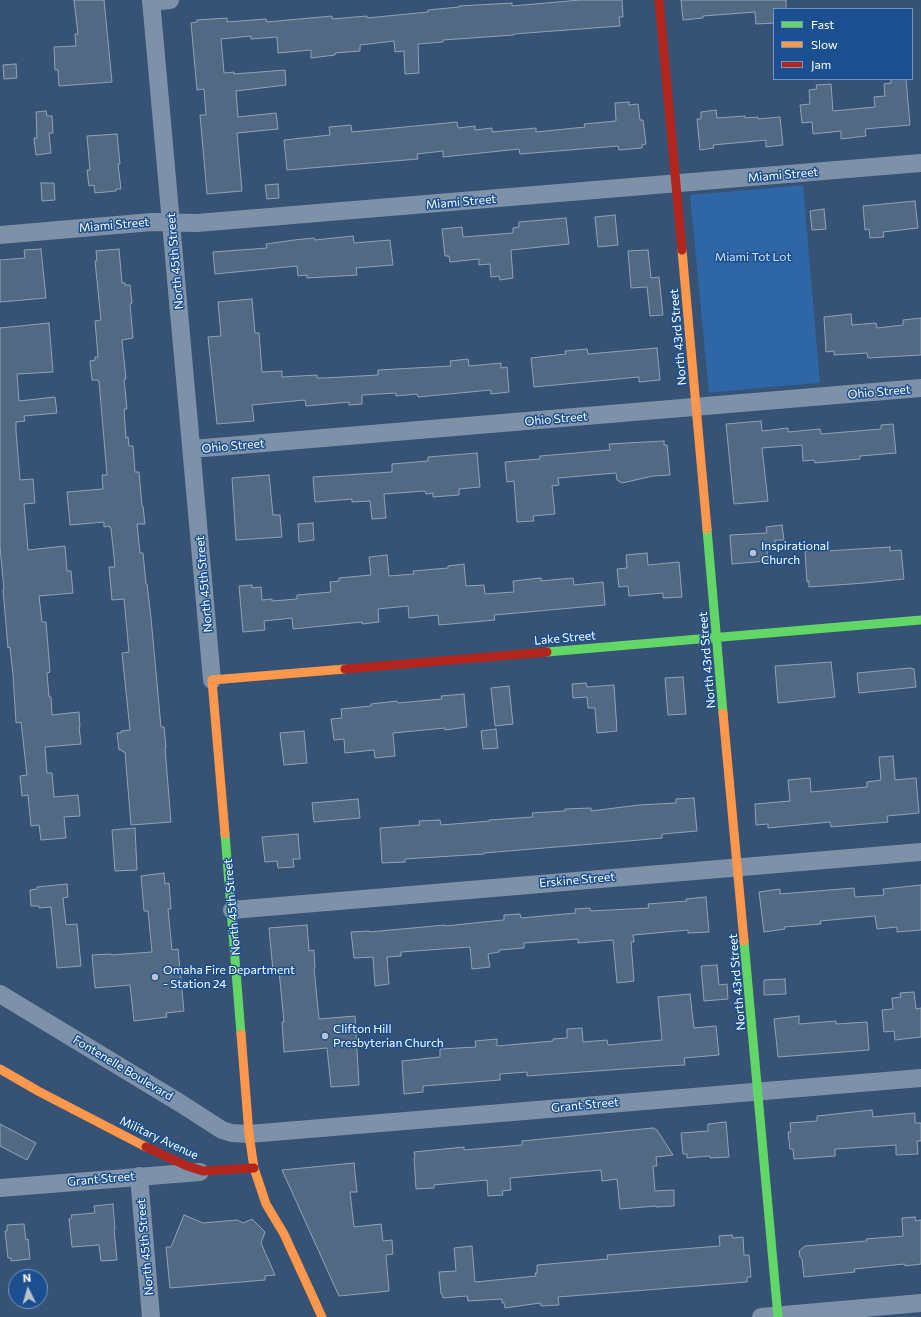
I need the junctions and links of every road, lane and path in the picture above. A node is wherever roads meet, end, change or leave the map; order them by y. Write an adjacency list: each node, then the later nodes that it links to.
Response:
1 (170, 0): 3 (street)
2 (659, 0): 5 (street, North 43rd Street)
3 (151, 1): 6 (street, North 45th Street)
4 (921, 163): 5 (street, Miami Street)
5 (676, 184): 6 (street, Miami Street); 9 (street, North 43rd Street)
6 (171, 223): 7 (street, Miami Street); 10 (street, North 45th Street)
7 (0, 235)
8 (921, 388): 9 (street, Ohio Street)
9 (696, 407): 10 (street, Ohio Street); 12 (street, North 43rd Street)
10 (192, 449): 13 (street, North 45th Street)
11 (921, 620): 12 (street, Lake Street)
12 (717, 637): 13 (street, Lake Street); 15 (street, North 43rd Street)
13 (212, 680): 16 (street, North 45th Street)
14 (921, 852): 15 (street, Erskine Street)
15 (738, 867): 16 (street, Erskine Street); 20 (street, North 43rd Street)
16 (232, 910): 21 (street, North 45th Street)
17 (0, 994): 21 (street, Fontenelle Boulevard)
18 (0, 1069): 23 (street, Military Avenue)
19 (921, 1078): 20 (street, Grant Street)
20 (758, 1091): 21 (street, Grant Street); 27 (street, North 43rd Street)
21 (249, 1134): 22 (street, North 45th Street)
22 (254, 1168): 23 (street, Military Avenue); 29 (street)
23 (203, 1171): 24 (street, Grant Street)
24 (139, 1176): 25 (street, Grant Street); 28 (street, North 45th Street)
25 (0, 1188)
26 (921, 1303): 27 (street)
27 (773, 1316)
28 (151, 1317)
29 (322, 1317)

